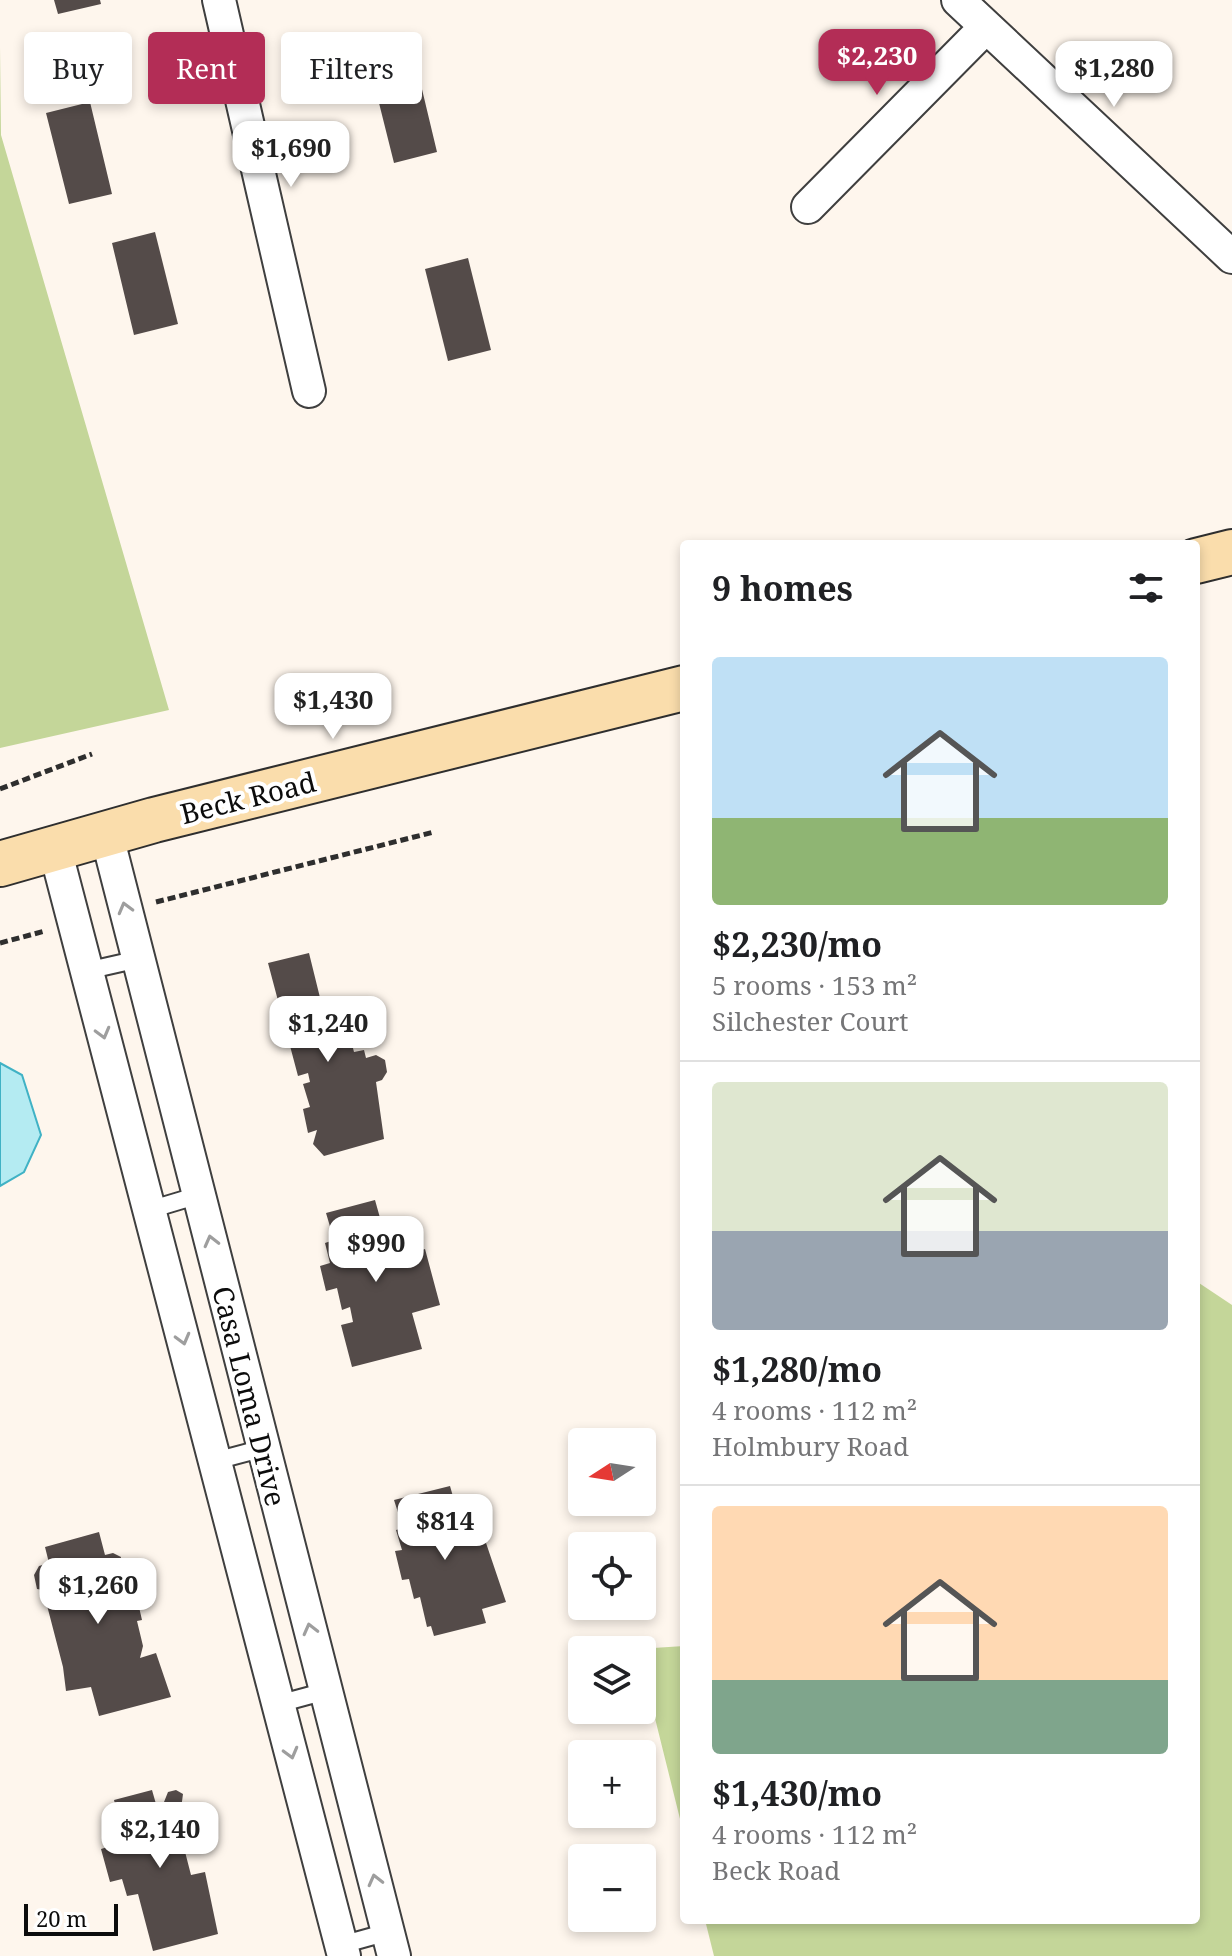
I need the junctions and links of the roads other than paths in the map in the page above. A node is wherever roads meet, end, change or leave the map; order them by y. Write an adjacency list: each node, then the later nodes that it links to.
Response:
1 (219, 0): 6 (street)
2 (958, 0): 3 (street)
3 (986, 27): 4 (street); 5 (street)
4 (808, 207)
5 (1232, 257)
6 (309, 391)
7 (1232, 552): 8 (main road)
8 (1200, 560)
9 (680, 689): 10 (main road, Beck Road)
10 (107, 836): 11 (main road, Beck Road); 13 (street, Casa Loma Drive, one-way to 10)
11 (55, 849): 12 (main road, Beck Road); 14 (street, Casa Loma Drive)
12 (0, 864)
13 (139, 959): 14 (lane); 15 (street, Casa Loma Drive)
14 (86, 971): 16 (street, Casa Loma Drive, one-way to 16)
15 (199, 1195): 16 (lane); 17 (street, Casa Loma Drive, one-way to 15)
16 (149, 1210): 18 (street, Casa Loma Drive, one-way to 18)
17 (264, 1448): 18 (lane); 19 (street, Casa Loma Drive, one-way to 17)
18 (215, 1461): 20 (street, Casa Loma Drive)
19 (326, 1691): 20 (lane); 21 (street, Casa Loma Drive, one-way to 19)
20 (278, 1704): 22 (street, Casa Loma Drive, one-way to 22)
21 (391, 1944): 22 (lane)
22 (343, 1951)

